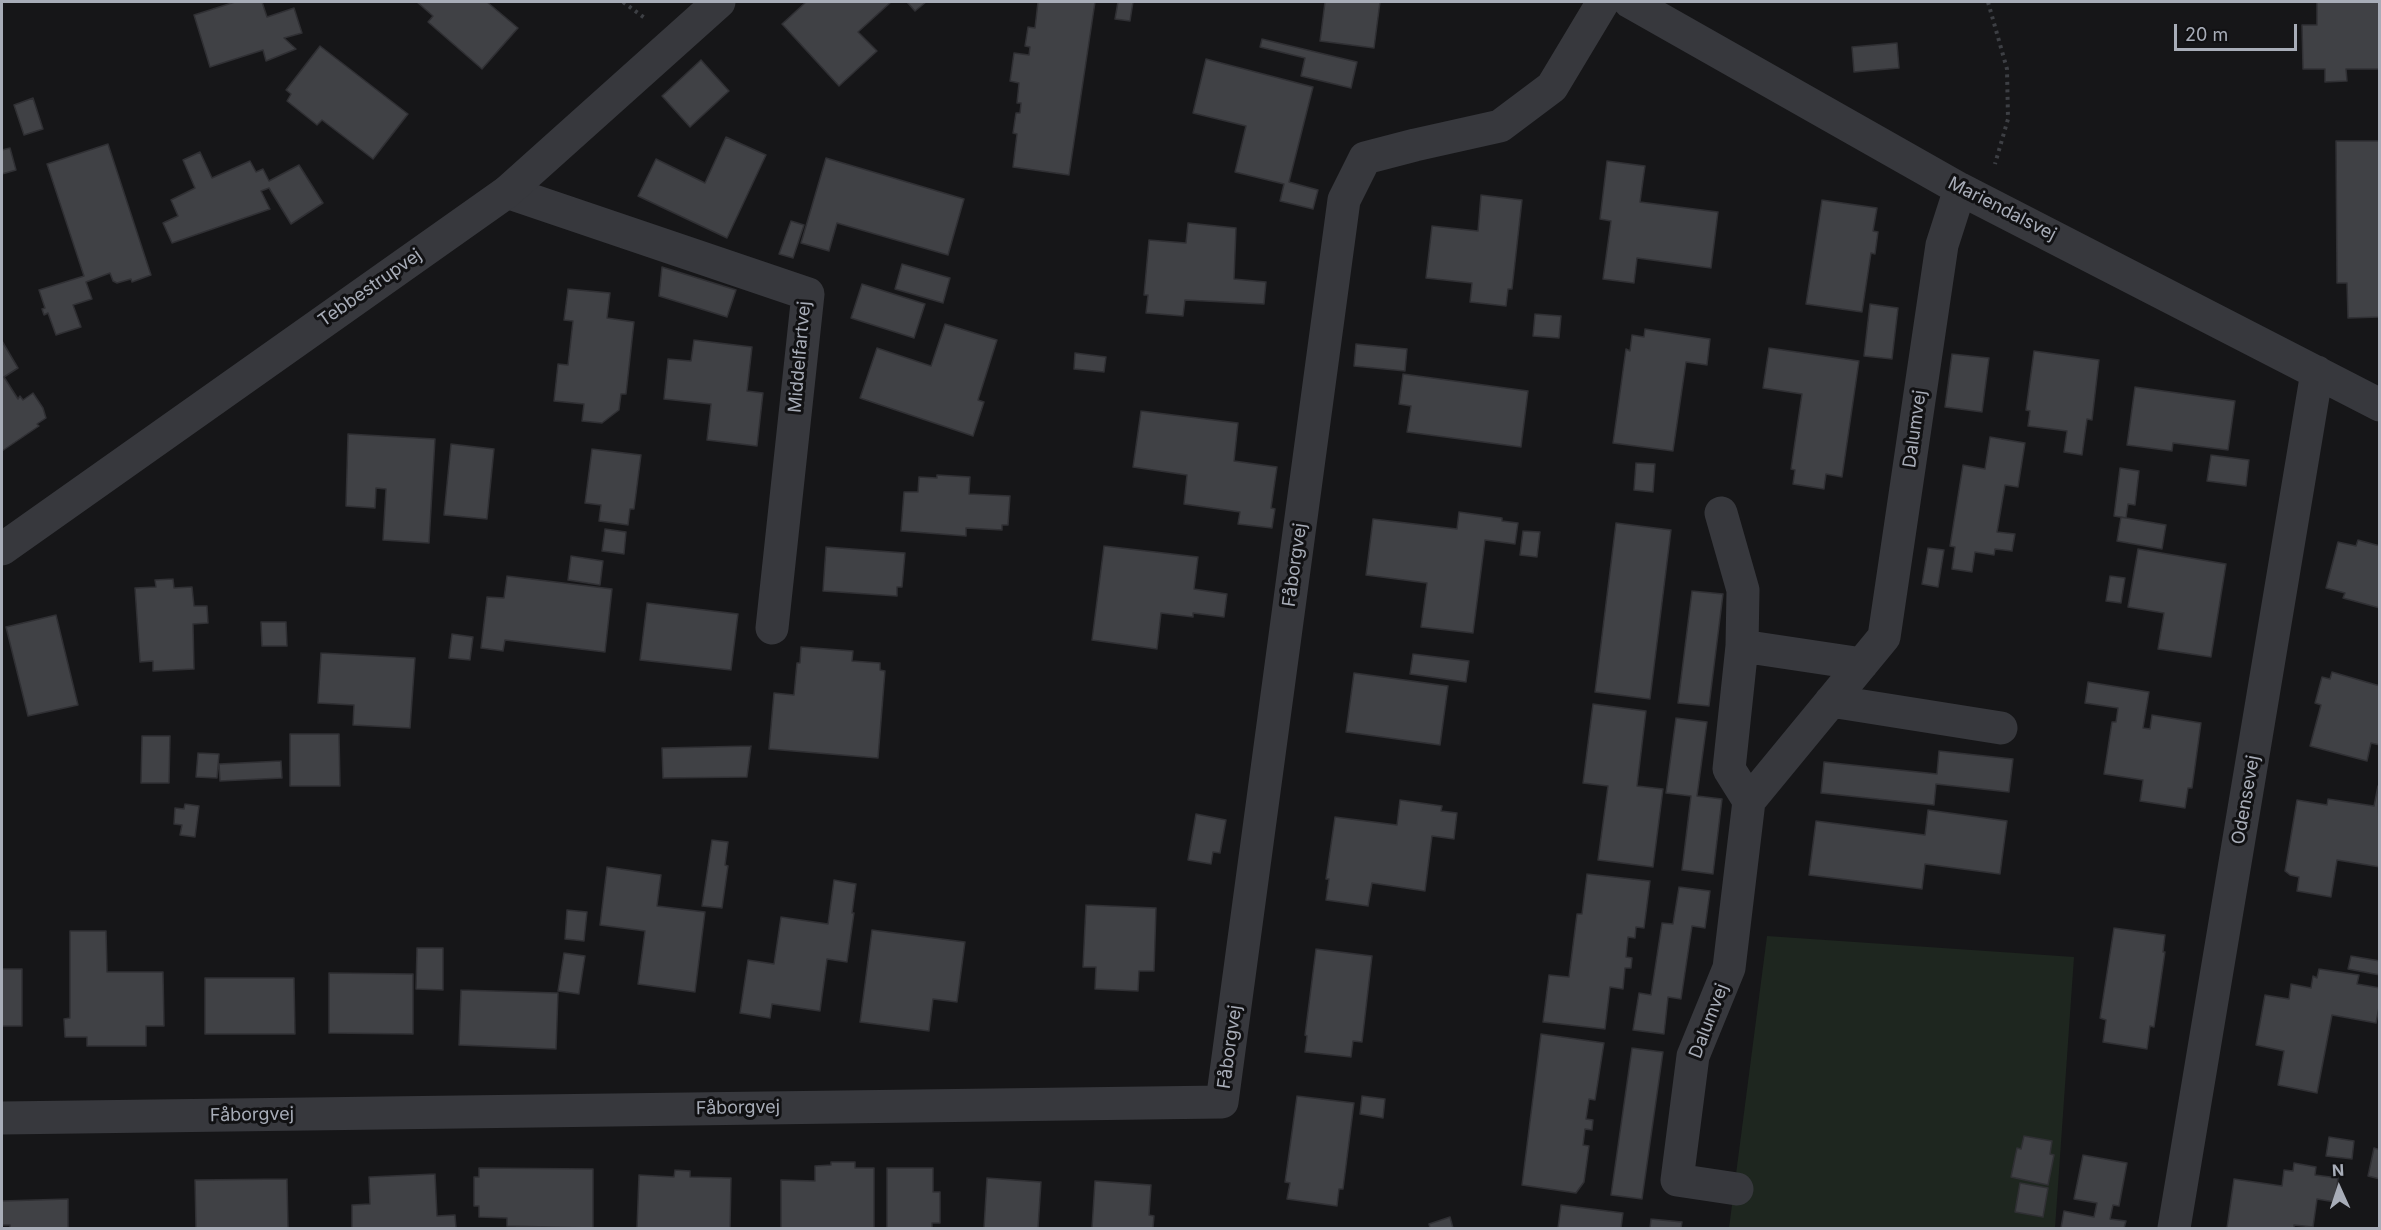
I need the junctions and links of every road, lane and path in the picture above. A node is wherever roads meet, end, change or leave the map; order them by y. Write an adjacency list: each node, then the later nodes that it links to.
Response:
1 (719, 2): 5 (street, Tebbestrupvej)
2 (1603, 2): 17 (street, Fåborgvej)
3 (1630, 2): 6 (street, Mariendalsvej)
4 (1988, 2): 6 (path)
5 (507, 192): 10 (street, Tebbestrupvej); 11 (street, Middelfartvej)
6 (1973, 195): 7 (street, Mariendalsvej); 13 (street, Dalumvej)
7 (2317, 372): 8 (street, Mariendalsvej); 19 (street, Odensevej)
8 (2379, 405)
9 (1721, 513): 12 (street)
10 (2, 549)
11 (772, 628)
12 (1742, 646): 13 (street); 16 (street)
13 (1862, 664): 14 (street, Dalumvej)
14 (1831, 701): 15 (street); 16 (street, Dalumvej)
15 (2001, 728)
16 (1749, 801): 18 (street, Dalumvej)
17 (2, 1118)
18 (1737, 1189)
19 (2174, 1228)

